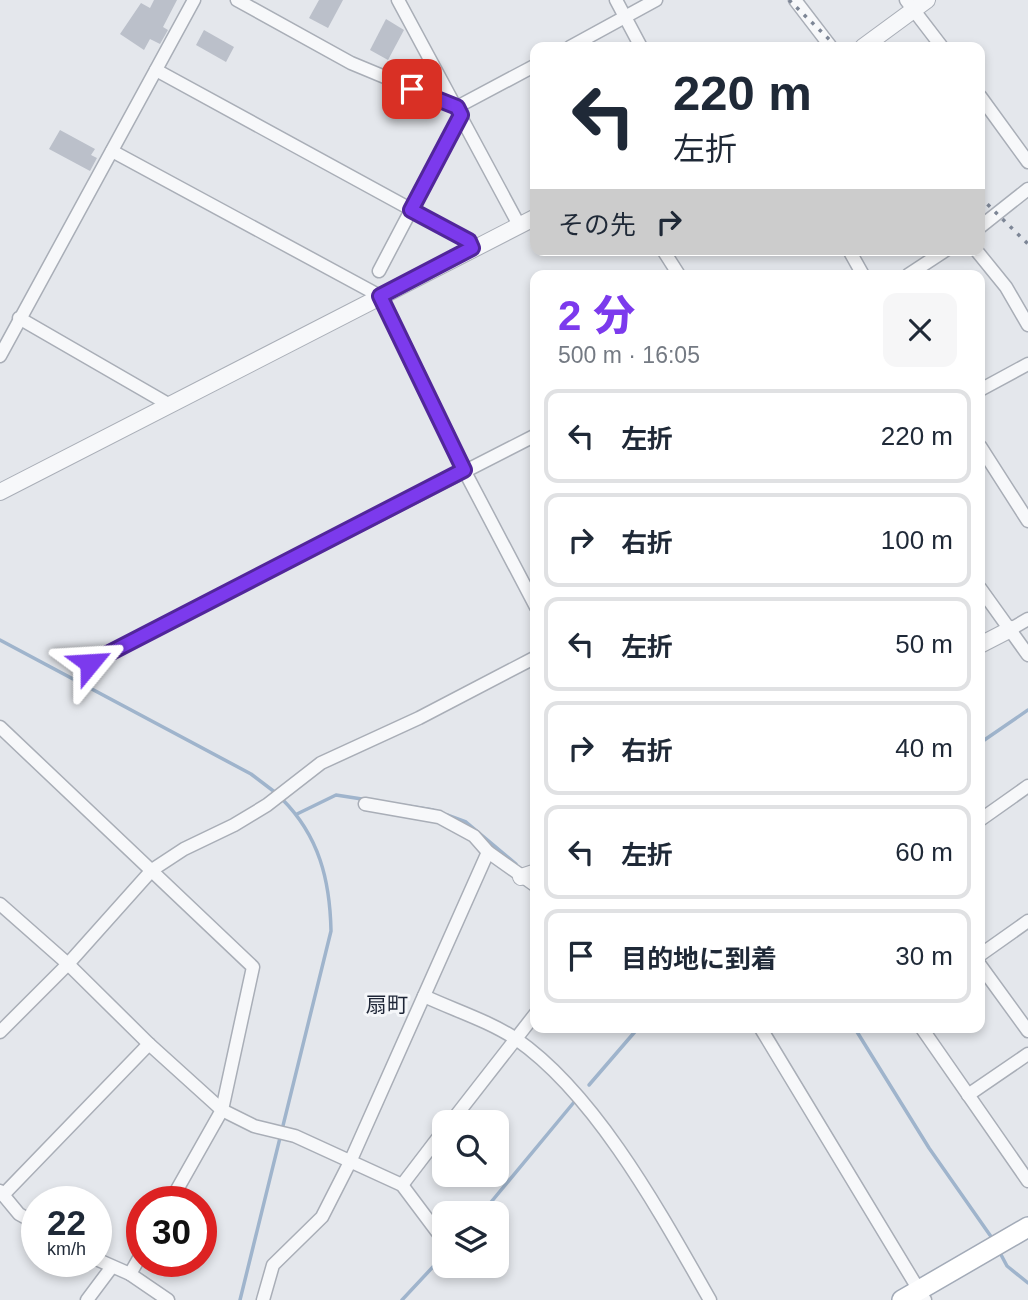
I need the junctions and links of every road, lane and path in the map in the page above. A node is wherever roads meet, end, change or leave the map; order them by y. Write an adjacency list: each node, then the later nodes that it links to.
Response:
1 (194, 0): 16 (street)
2 (237, 0): 18 (street)
3 (398, 0): 18 (street)
4 (616, 0): 9 (street)
5 (656, 0): 9 (street)
6 (795, 0): 12 (street)
7 (927, 0): 8 (street)
8 (910, 5): 13 (street); 14 (street)
9 (625, 18): 10 (street); 11 (street)
10 (579, 42)
11 (638, 42)
12 (827, 42)
13 (869, 42)
14 (939, 42)
15 (530, 69): 18 (street)
16 (156, 70): 19 (street); 22 (street)
17 (985, 103): 20 (street)
18 (459, 111): 22 (street); 25 (street)
19 (112, 151): 31 (street); 32 (street)
20 (1028, 162)
21 (1028, 189): 24 (street)
22 (411, 210): 26 (street); 30 (street)
23 (530, 220): 25 (street)
24 (985, 223)
25 (519, 225): 26 (street)
26 (472, 248): 31 (street)
27 (937, 256): 29 (street)
28 (981, 256): 33 (street)
29 (916, 270)
30 (379, 271)
31 (380, 296): 37 (street); 40 (street)
32 (19, 318): 34 (street); 37 (street)
33 (1028, 325)
34 (0, 356)
35 (1028, 364): 36 (street)
36 (985, 387)
37 (168, 404): 41 (street)
38 (530, 438): 40 (street)
39 (985, 454): 42 (street)
40 (464, 470): 44 (street); 50 (street)
41 (0, 492)
42 (1028, 521)
43 (985, 595): 46 (street)
44 (530, 596)
45 (1028, 619): 46 (street)
46 (1011, 629): 47 (street); 48 (street)
47 (985, 642)
48 (1028, 655)
49 (530, 660): 56 (street)
50 (90, 663)
51 (0, 727): 56 (street)
52 (1028, 786): 54 (street)
53 (365, 804): 55 (street)
54 (985, 816)
55 (488, 852): 57 (street); 63 (street)
56 (152, 870): 61 (street); 73 (street)
57 (528, 874)
58 (0, 904): 61 (street)
59 (1028, 921): 60 (street)
60 (985, 951)
61 (68, 964): 66 (street); 70 (street)
62 (985, 972): 65 (street)
63 (424, 996): 69 (street); 76 (street)
64 (530, 1020): 69 (street)
65 (1028, 1031)
66 (0, 1032)
67 (763, 1033): 86 (street)
68 (926, 1033): 72 (street)
69 (515, 1039): 74 (street); 90 (street)
70 (149, 1044): 73 (street); 80 (street)
71 (1028, 1054): 72 (street)
72 (968, 1095): 77 (street)
73 (222, 1110): 76 (street); 79 (street)
74 (460, 1110)
75 (432, 1146): 78 (street)
76 (350, 1162): 78 (street); 89 (street)
77 (1028, 1181)
78 (402, 1185): 82 (street)
79 (179, 1186)
80 (2, 1193): 81 (street)
81 (21, 1215)
82 (432, 1225)
83 (1023, 1230): 86 (main road)
84 (104, 1277): 87 (street)
85 (133, 1277): 88 (street)
86 (916, 1297)
87 (87, 1300)
88 (168, 1300)
89 (263, 1300)
90 (710, 1300)

